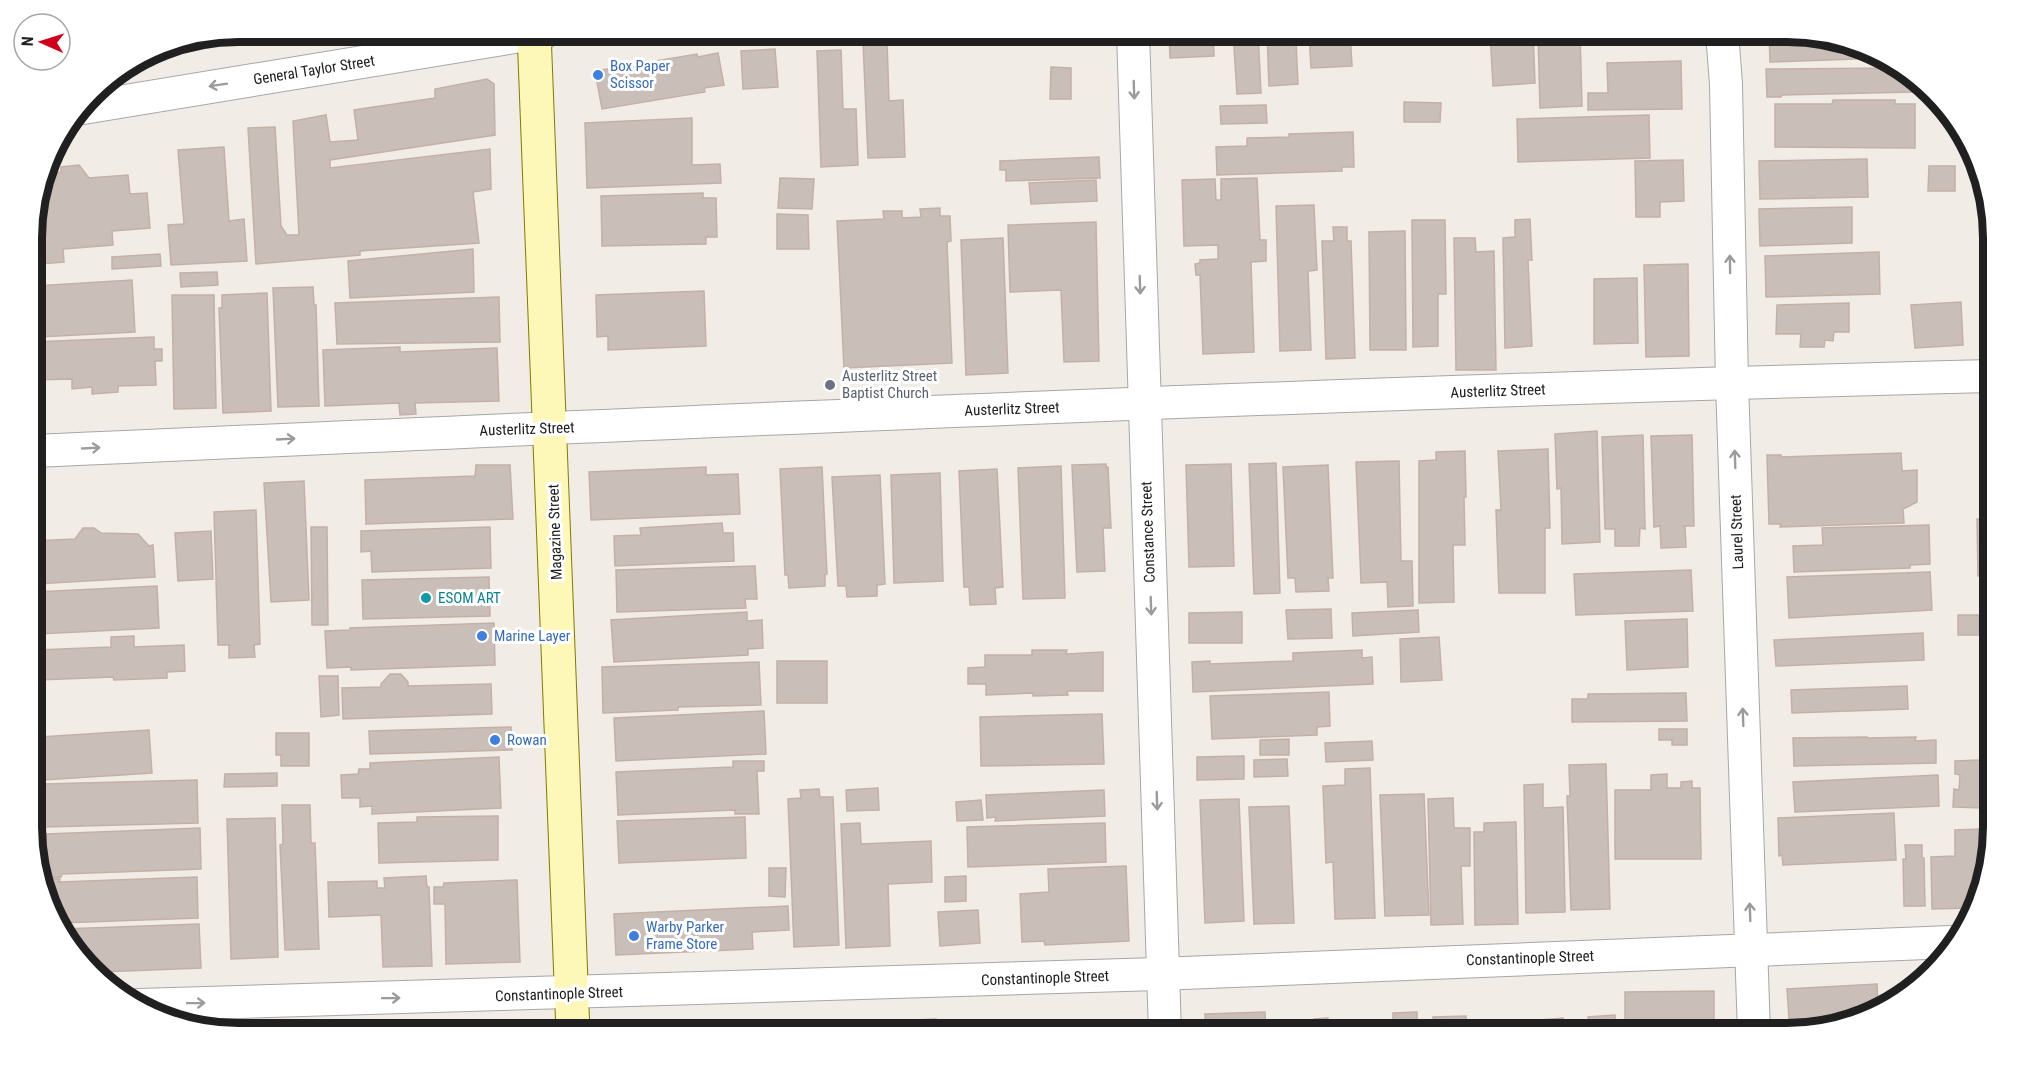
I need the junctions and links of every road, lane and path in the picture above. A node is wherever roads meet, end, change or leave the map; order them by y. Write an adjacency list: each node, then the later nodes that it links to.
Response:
1 (478, 42): 5 (street, General Taylor Street, one-way to 5)
2 (538, 42): 9 (street, Magazine Street)
3 (1132, 42): 8 (street, Constance Street, one-way to 8)
4 (1723, 42): 7 (street, Laurel Street, one-way to 4)
5 (93, 106)
6 (1983, 376): 7 (street, Austerlitz Street)
7 (1732, 383): 8 (street, Austerlitz Street); 12 (street, Laurel Street, one-way to 7)
8 (1144, 404): 9 (street, Austerlitz Street); 13 (street, Constance Street, one-way to 13)
9 (551, 428): 10 (street, Austerlitz Street, one-way to 9); 14 (street, Magazine Street)
10 (42, 451)
11 (1945, 942): 12 (street, Constantinople Street)
12 (1751, 949): 13 (street, Constantinople Street); 18 (street, Laurel Street)
13 (1163, 974): 14 (street, Constantinople Street); 17 (street, Constance Street)
14 (572, 994): 15 (street, Constantinople Street, one-way to 14); 16 (street, Magazine Street)
15 (155, 1005)
16 (573, 1023)
17 (1165, 1023)
18 (1754, 1023)

